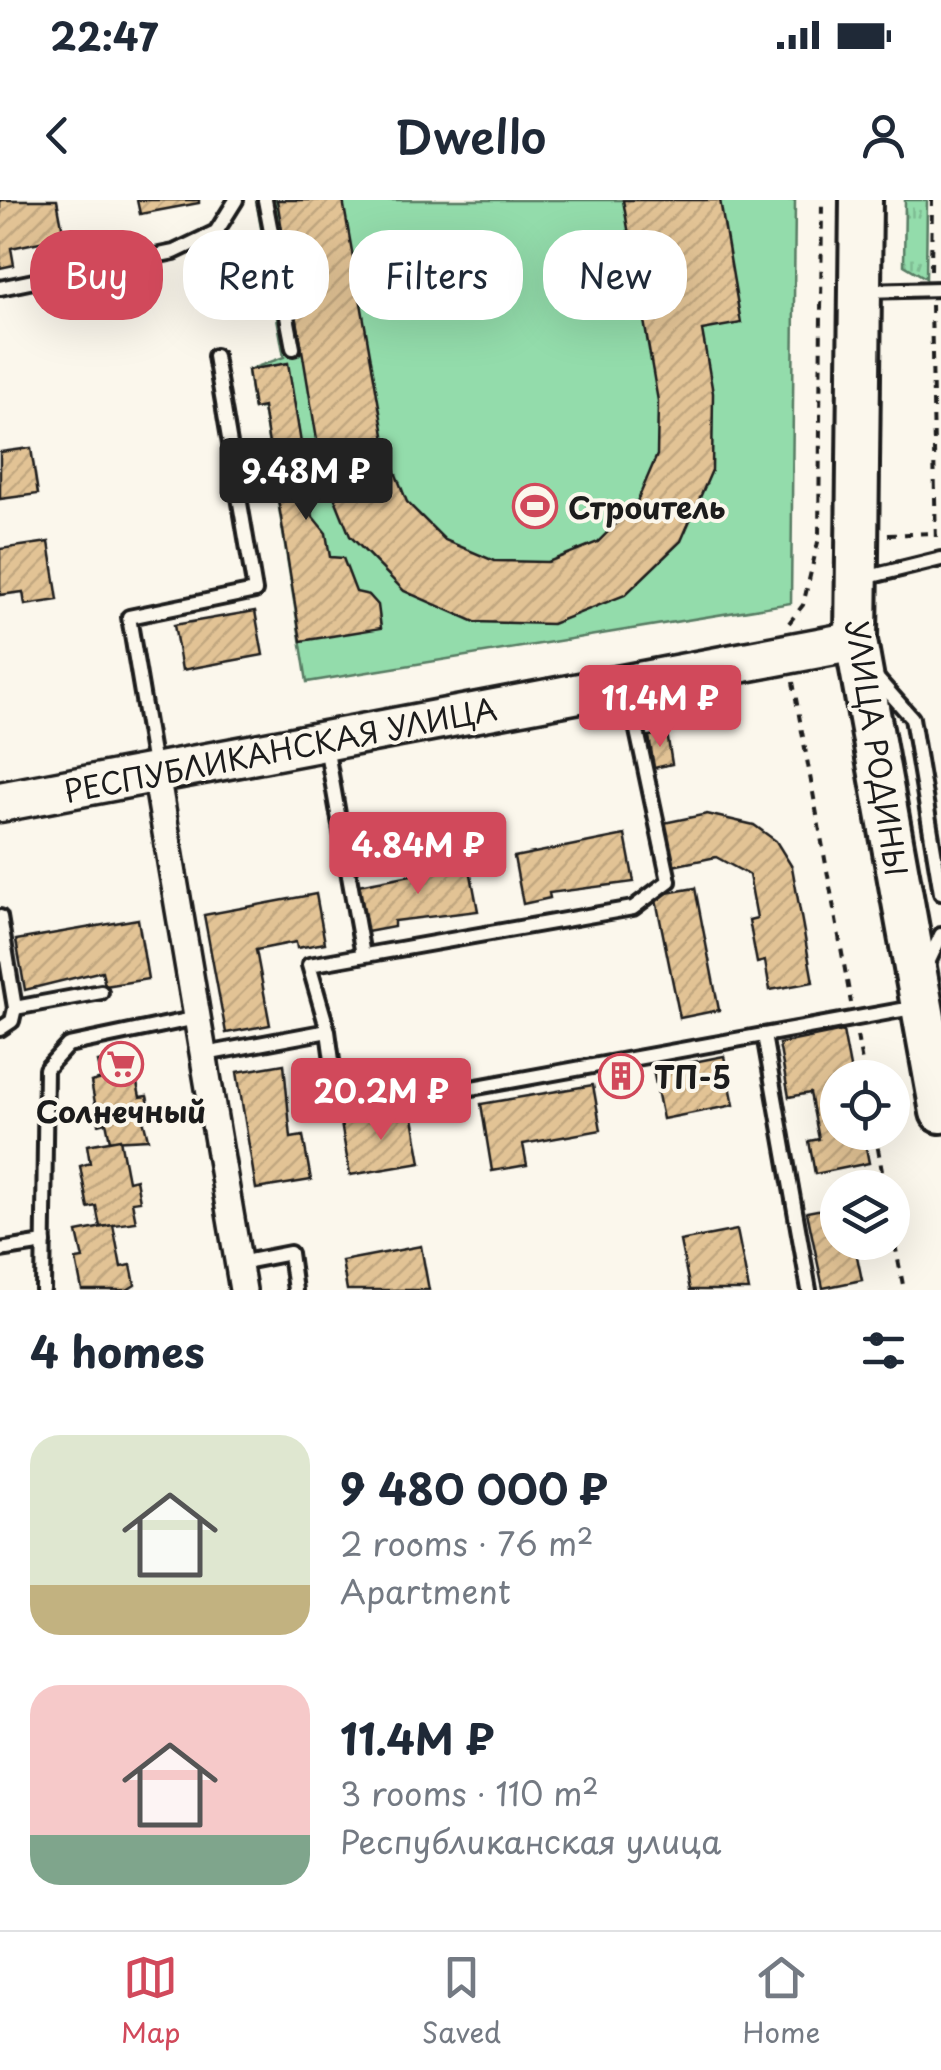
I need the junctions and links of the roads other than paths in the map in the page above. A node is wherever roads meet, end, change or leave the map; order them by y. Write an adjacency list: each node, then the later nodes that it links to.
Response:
1 (236, 200): 4 (lane)
2 (265, 200): 7 (lane)
3 (861, 200): 6 (main road, УЛИЦА РОДИНЫ)
4 (0, 288)
5 (936, 290): 6 (lane)
6 (860, 291): 10 (main road, УЛИЦА РОДИНЫ)
7 (293, 348)
8 (215, 356): 14 (lane)
9 (939, 560): 10 (lane)
10 (856, 580): 11 (main road, УЛИЦА РОДИНЫ)
11 (857, 650): 12 (street, РЕСПУБЛИКАНСКАЯ УЛИЦА); 16 (lane); 21 (main road, УЛИЦА РОДИНЫ)
12 (627, 684): 13 (street, РЕСПУБЛИКАНСКАЯ УЛИЦА); 19 (lane)
13 (325, 741): 14 (street, РЕСПУБЛИКАНСКАЯ УЛИЦА); 19 (lane)
14 (156, 772): 15 (street, РЕСПУБЛИКАНСКАЯ УЛИЦА); 23 (street)
15 (0, 802)
16 (941, 892)
17 (0, 917): 22 (lane)
18 (941, 936): 21 (lane)
19 (363, 956): 25 (lane)
20 (101, 992): 22 (lane)
21 (918, 996): 26 (lane); 28 (main road, УЛИЦА РОДИНЫ)
22 (15, 1008): 24 (lane)
23 (197, 1018): 27 (street); 29 (lane)
24 (0, 1029)
25 (328, 1031): 26 (lane); 27 (lane)
26 (764, 1034): 35 (lane)
27 (204, 1054): 31 (street)
28 (939, 1091)
29 (44, 1243): 30 (lane); 32 (lane)
30 (0, 1250)
31 (239, 1263): 33 (street); 34 (lane)
32 (43, 1290)
33 (243, 1290)
34 (295, 1290)
35 (809, 1290)

